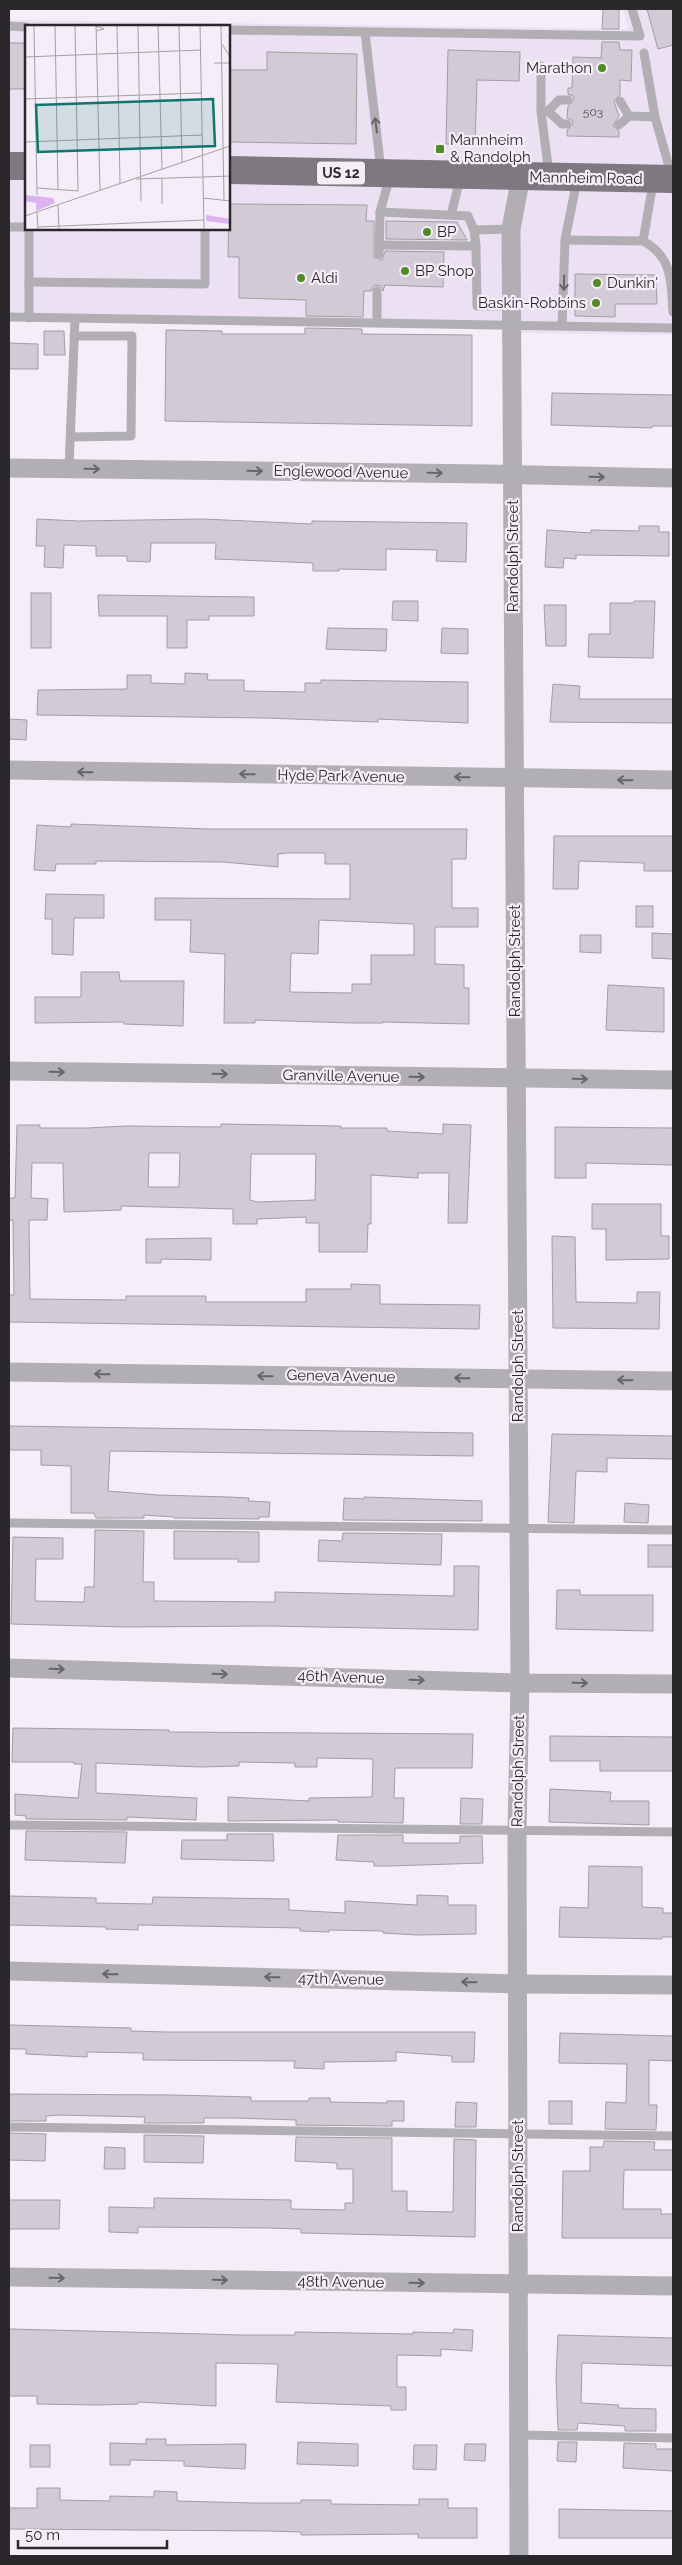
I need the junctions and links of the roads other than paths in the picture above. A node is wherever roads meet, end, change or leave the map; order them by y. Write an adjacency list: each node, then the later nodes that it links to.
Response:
1 (632, 9): 5 (lane)
2 (9, 26): 3 (lane)
3 (25, 27)
4 (230, 30): 5 (lane)
5 (365, 32): 18 (lane, one-way to 5)
6 (644, 53): 12 (lane)
7 (541, 66): 10 (lane)
8 (568, 100): 10 (lane)
9 (620, 101): 11 (lane)
10 (544, 111): 13 (lane); 21 (lane)
11 (629, 116): 12 (lane); 14 (lane)
12 (655, 117): 23 (lane)
13 (567, 124)
14 (619, 125)
15 (9, 166): 16 (main road)
16 (25, 166)
17 (230, 170): 18 (main road, Mannheim Road / US 12)
18 (386, 174): 19 (main road, Mannheim Road / US 12); 24 (lane)
19 (462, 175): 20 (main road, Mannheim Road / US 12); 25 (lane)
20 (521, 176): 21 (main road, Mannheim Road / US 12); 28 (street, Randolph Street)
21 (550, 177): 22 (main road, Mannheim Road / US 12)
22 (578, 178): 23 (main road, Mannheim Road / US 12); 32 (lane)
23 (667, 179): 33 (lane)
24 (380, 212): 25 (lane); 34 (lane)
25 (451, 215): 31 (lane)
26 (9, 227): 27 (lane)
27 (25, 228)
28 (511, 229): 31 (lane); 37 (street, Randolph Street)
29 (28, 230): 35 (lane)
30 (205, 230): 35 (lane)
31 (474, 230): 34 (lane)
32 (565, 240): 33 (lane); 44 (lane, one-way to 44)
33 (643, 242): 38 (lane)
34 (476, 246): 37 (lane)
35 (29, 282): 40 (lane)
36 (377, 291): 42 (lane)
37 (511, 306): 43 (street, Randolph Street)
38 (673, 312)
39 (9, 317): 40 (lane)
40 (28, 318): 41 (lane)
41 (75, 318): 42 (lane); 46 (lane)
42 (378, 323): 43 (lane)
43 (511, 325): 44 (lane); 50 (street, Randolph Street)
44 (562, 326): 45 (lane)
45 (673, 328)
46 (74, 336): 47 (lane); 47 (lane)
47 (71, 437): 49 (lane)
48 (9, 468): 49 (street, Englewood Avenue)
49 (70, 468): 50 (street, Englewood Avenue, one-way to 50)
50 (512, 475): 51 (street, Englewood Avenue, one-way to 51); 53 (street, Randolph Street)
51 (673, 478)
52 (9, 770): 53 (street, Hyde Park Avenue, one-way to 52)
53 (514, 778): 54 (street, Hyde Park Avenue, one-way to 53); 56 (street, Randolph Street)
54 (673, 780)
55 (9, 1071): 56 (street, Granville Avenue, one-way to 56)
56 (516, 1078): 57 (street, Granville Avenue, one-way to 57); 59 (street, Randolph Street)
57 (673, 1080)
58 (9, 1372): 59 (street, Geneva Avenue, one-way to 58)
59 (518, 1379): 60 (street, Geneva Avenue, one-way to 59); 62 (street, Randolph Street)
60 (673, 1381)
61 (9, 1523): 62 (lane)
62 (519, 1528): 63 (lane); 65 (street, Randolph Street)
63 (673, 1530)
64 (9, 1668): 65 (street, 46th Avenue, one-way to 65)
65 (520, 1683): 66 (street, 46th Avenue, one-way to 66); 68 (street, Randolph Street)
66 (673, 1684)
67 (9, 1825): 68 (lane)
68 (517, 1830): 69 (lane); 71 (street, Randolph Street)
69 (673, 1832)
70 (9, 1971): 71 (street, 47th Avenue, one-way to 70)
71 (518, 1984): 72 (street, 47th Avenue); 74 (street, Randolph Street)
72 (673, 1985)
73 (9, 2127): 74 (lane)
74 (518, 2134): 75 (lane); 77 (street, Randolph Street)
75 (673, 2136)
76 (9, 2277): 77 (street, 48th Avenue, one-way to 77)
77 (519, 2284): 78 (street, 48th Avenue); 79 (street, Randolph Street)
78 (673, 2286)
79 (519, 2435): 80 (lane); 81 (street, Randolph Street)
80 (673, 2438)
81 (519, 2556)

